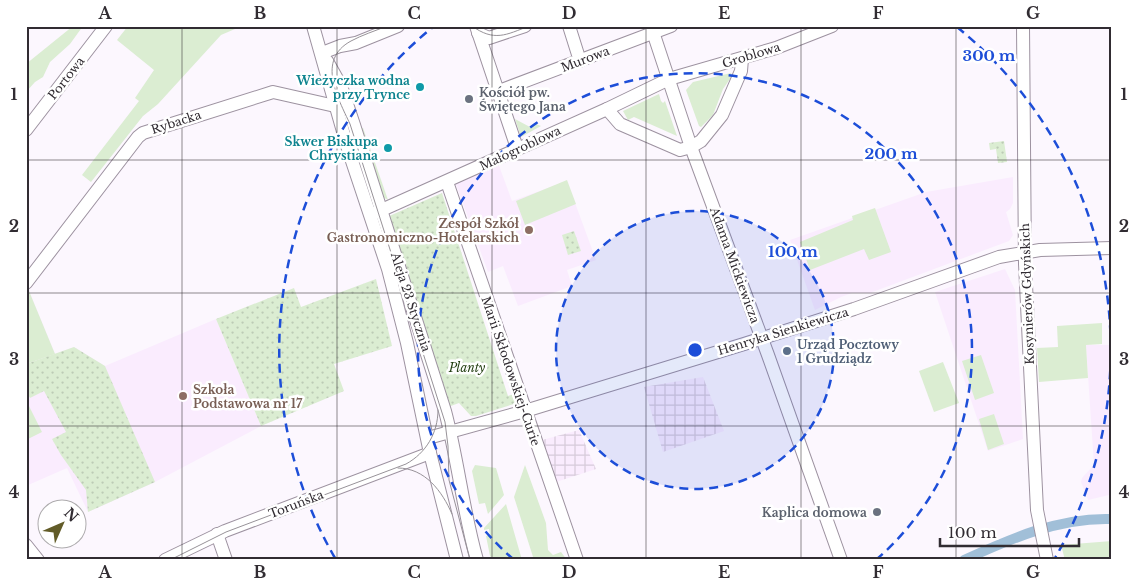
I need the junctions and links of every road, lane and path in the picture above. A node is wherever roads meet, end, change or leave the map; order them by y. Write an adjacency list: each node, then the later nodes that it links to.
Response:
1 (106, 26): 18 (street, Portowa)
2 (313, 26): 11 (street, Aleja 23 Stycznia)
3 (398, 26): 11 (street)
4 (525, 26): 9 (street)
5 (569, 26): 13 (street)
6 (671, 26): 10 (street, Murowa)
7 (832, 26): 12 (street, Groblowa)
8 (1023, 26): 24 (street, Kosynierów Gdyńskich)
9 (477, 30): 15 (street)
10 (652, 30): 13 (street, Murowa); 14 (street, Adama Mickiewicza)
11 (322, 53): 16 (street, Aleja 23 Stycznia); 22 (street, Aleja 23 Stycznia)
12 (742, 59): 14 (street, Groblowa); 19 (street)
13 (580, 61): 15 (street, Murowa)
14 (669, 79): 17 (street, Małogroblowa); 19 (street, Adama Mickiewicza)
15 (499, 92): 20 (street)
16 (335, 106): 22 (street, Aleja 23 Stycznia); 25 (street, Rybacka)
17 (607, 109): 19 (street); 20 (street, Małogroblowa)
18 (26, 130)
19 (691, 147): 26 (street, Adama Mickiewicza)
20 (517, 148): 21 (street, Małogroblowa)
21 (447, 182): 22 (street, Małogroblowa); 27 (street, Marii Skłodowskiej-Curie)
22 (376, 212): 28 (street, Aleja 23 Stycznia); 29 (street, Aleja 23 Stycznia)
23 (1112, 248): 24 (street, Henryka Sienkiewicza)
24 (1025, 252): 26 (street, Henryka Sienkiewicza); 40 (street, Kosynierów Gdyńskich)
25 (26, 283)
26 (762, 338): 27 (street, Henryka Sienkiewicza); 39 (street, Adama Mickiewicza)
27 (525, 411): 28 (street, Henryka Sienkiewicza); 38 (street, Marii Skłodowskiej-Curie)
28 (451, 432): 29 (street, Henryka Sienkiewicza); 37 (street, Aleja 23 Stycznia)
29 (428, 438): 30 (street, Aleja 23 Stycznia)
30 (430, 453): 31 (street, Toruńska); 36 (street, Aleja 23 Stycznia)
31 (217, 534): 34 (street, Toruńska); 35 (street)
32 (26, 545): 33 (street)
33 (38, 560)
34 (165, 560)
35 (226, 560)
36 (457, 560)
37 (477, 560)
38 (577, 560)
39 (841, 560)
40 (1047, 560)

